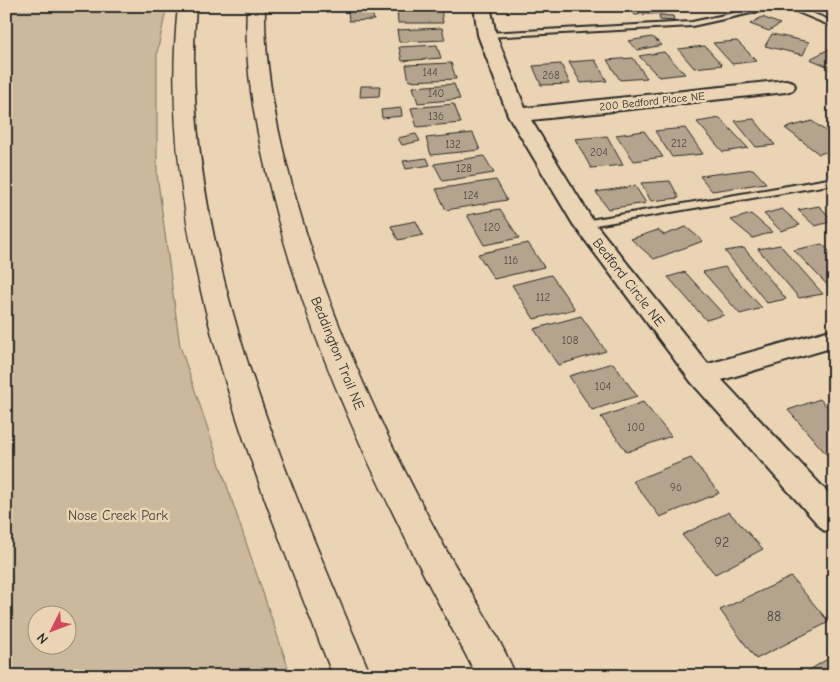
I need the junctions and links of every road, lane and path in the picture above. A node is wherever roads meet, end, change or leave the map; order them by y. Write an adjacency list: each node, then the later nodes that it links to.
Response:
1 (187, 6): 15 (main road)
2 (256, 6): 16 (main road, Beddington Trail NE)
3 (482, 6): 7 (street, Bedford Circle NE)
4 (779, 6): 7 (lane)
5 (787, 6): 6 (lane)
6 (834, 25)
7 (487, 35): 9 (street, Bedford Circle NE)
8 (786, 86): 9 (street, 200 Bedford Place NE)
9 (518, 115): 11 (street, Bedford Circle NE)
10 (834, 181): 11 (lane)
11 (584, 224): 13 (street, Bedford Circle NE)
12 (834, 338): 13 (street)
13 (702, 376): 14 (street, Bedford Circle NE)
14 (834, 521)
15 (352, 676)
16 (497, 676)

